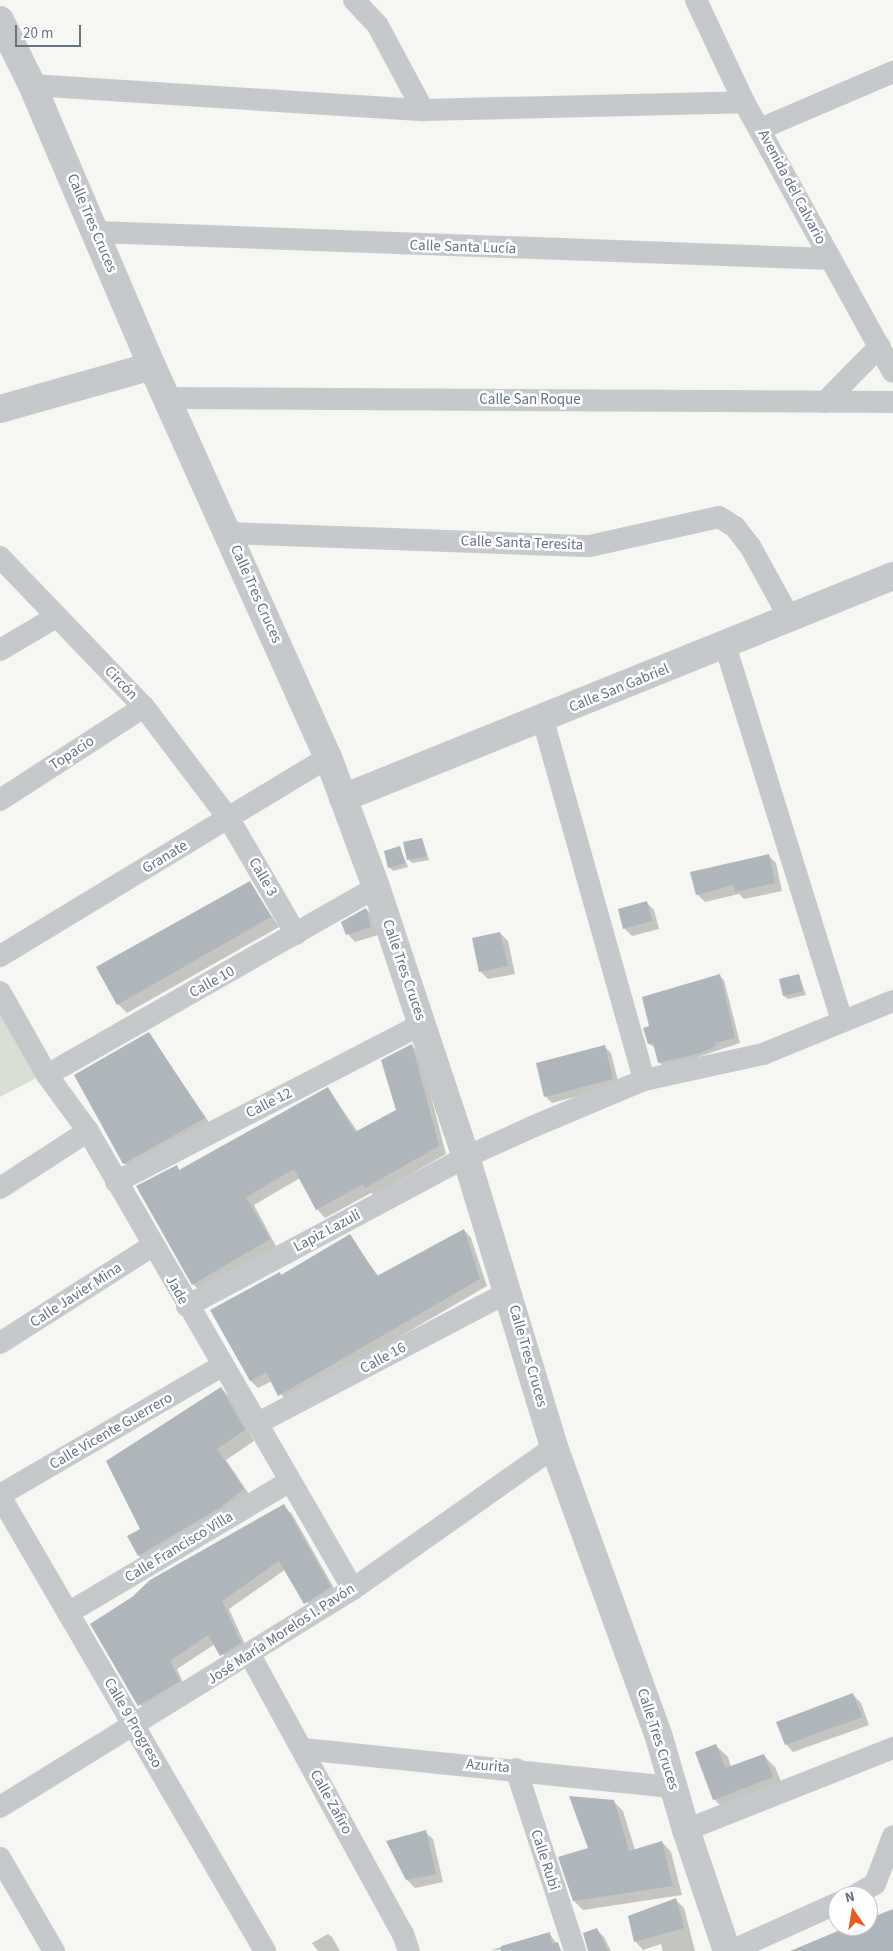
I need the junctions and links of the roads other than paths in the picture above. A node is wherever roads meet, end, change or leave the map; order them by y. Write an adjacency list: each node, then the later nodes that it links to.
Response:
1 (354, 0): 8 (street)
2 (696, 0): 7 (street, Avenida del Calvario)
3 (0, 20): 4 (street, Calle Tres Cruces)
4 (9, 60): 6 (street, Calle Tres Cruces)
5 (893, 72): 9 (street)
6 (32, 85): 8 (street); 10 (street, Calle Tres Cruces)
7 (744, 102): 8 (street); 9 (street, Avenida del Calvario)
8 (423, 110)
9 (760, 129): 11 (street, Avenida del Calvario)
10 (96, 232): 11 (street, Calle Santa Lucía); 13 (street, Calle Tres Cruces)
11 (831, 259): 12 (street, Avenida del Calvario)
12 (880, 346): 14 (street, Avenida del Calvario); 16 (street)
13 (152, 366): 15 (street, Calle Tres Cruces); 18 (street)
14 (893, 372)
15 (166, 398): 16 (street, Calle San Roque); 19 (street, Calle Tres Cruces)
16 (825, 402): 17 (street, Calle San Roque)
17 (893, 402)
18 (0, 409)
19 (229, 532): 23 (street, Calle Santa Teresita); 28 (street, Calle Tres Cruces)
20 (0, 557): 22 (street, Circón)
21 (893, 576): 23 (street, Calle San Gabriel)
22 (56, 617): 25 (street); 26 (street, Circón)
23 (789, 617): 24 (street, Calle San Gabriel)
24 (725, 644): 27 (street, Calle San Gabriel); 37 (street)
25 (0, 650)
26 (144, 706): 30 (street, Topacio); 31 (street, Circón)
27 (543, 720): 29 (street, Calle San Gabriel); 40 (street)
28 (328, 757): 29 (street, Calle Tres Cruces); 31 (street, Granate)
29 (343, 798): 32 (street, Calle Tres Cruces)
30 (0, 800)
31 (229, 819): 33 (street, Calle 3); 34 (street, Granate)
32 (376, 886): 33 (street, Calle 10); 38 (street, Calle Tres Cruces)
33 (296, 934): 39 (street, Calle 10)
34 (0, 956)
35 (0, 992): 39 (street, Jade)
36 (893, 1001): 37 (street, Lapiz Lazuli)
37 (842, 1020): 40 (street, Lapiz Lazuli)
38 (422, 1024): 42 (street, Calle Tres Cruces); 43 (street, Calle 12)
39 (47, 1075): 41 (street, Jade)
40 (644, 1080): 42 (street, Lapiz Lazuli)
41 (88, 1131): 43 (street, Jade); 44 (street)
42 (466, 1157): 46 (street, Calle Tres Cruces); 47 (street, Lapiz Lazuli)
43 (116, 1182): 45 (street, Jade)
44 (0, 1188)
45 (152, 1246): 47 (street, Jade); 48 (street, Calle Javier Mina)
46 (509, 1292): 50 (street, Calle 16); 51 (street, Calle Tres Cruces)
47 (187, 1306): 49 (street, Jade)
48 (0, 1343)
49 (222, 1366): 50 (street, Jade); 53 (street, Calle Vicente Guerrero)
50 (256, 1424): 52 (street, Jade)
51 (554, 1447): 54 (street, José María Morelos I. Pavón); 61 (street, Calle Tres Cruces)
52 (290, 1481): 54 (street, Jade); 55 (street, Calle Francisco Villa)
53 (0, 1495): 55 (street, Calle 9 Progreso)
54 (353, 1589): 56 (street, José María Morelos I. Pavón)
55 (68, 1613): 57 (street, Calle 9 Progreso)
56 (250, 1655): 57 (street, José María Morelos I. Pavón); 59 (street, Calle Zafiro)
57 (134, 1727): 62 (street, José María Morelos I. Pavón); 69 (street, Calle 9 Progreso)
58 (893, 1748): 63 (street)
59 (302, 1749): 60 (street, Azurita); 70 (street, Calle Zafiro)
60 (516, 1769): 61 (street, Azurita); 71 (street, Calle Rubi)
61 (673, 1786): 63 (street, Calle Tres Cruces)
62 (0, 1807)
63 (686, 1830): 72 (street, Calle Tres Cruces)
64 (893, 1836): 66 (street)
65 (0, 1858): 68 (street)
66 (871, 1886)
67 (828, 1907): 72 (street)
68 (54, 1951)
69 (265, 1951)
70 (409, 1951)
71 (575, 1951)
72 (729, 1951)

